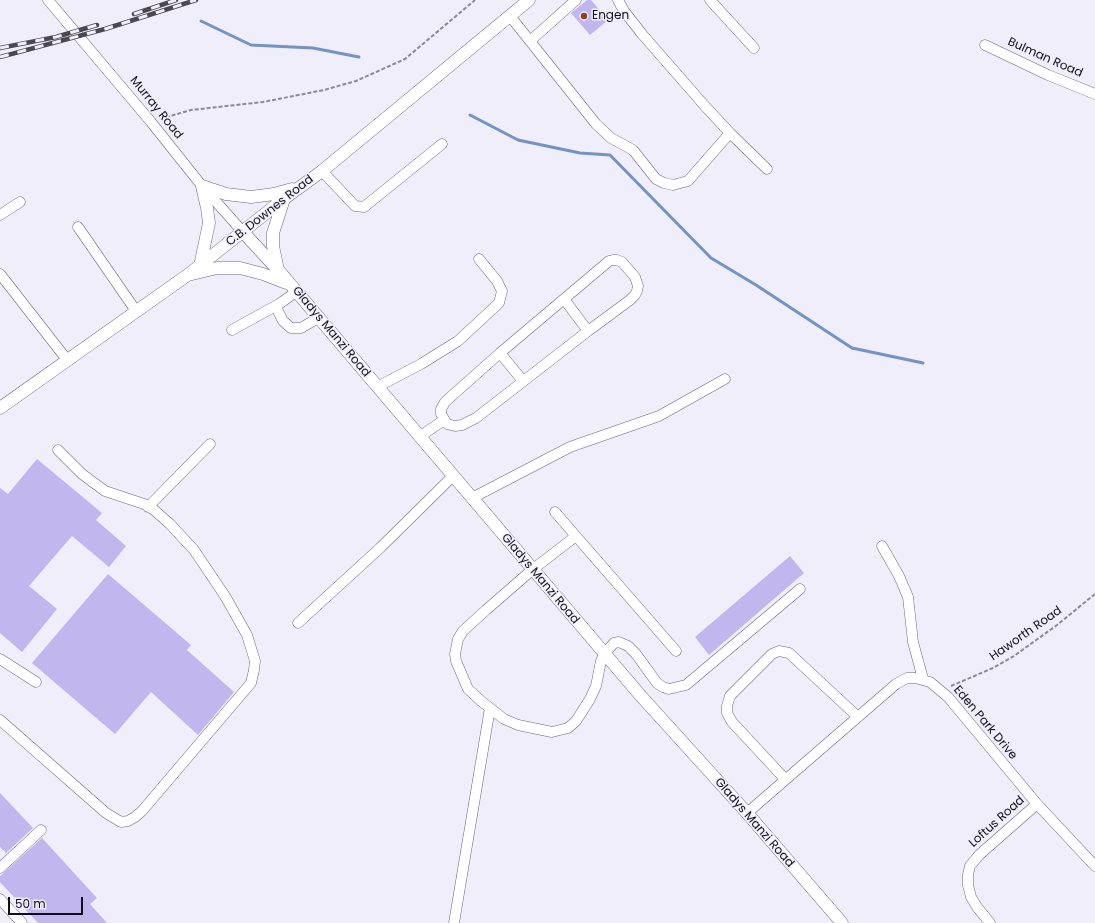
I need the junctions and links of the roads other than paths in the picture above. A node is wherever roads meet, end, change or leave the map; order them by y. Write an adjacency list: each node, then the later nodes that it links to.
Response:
1 (48, 0): 15 (street, Murray Road)
2 (529, 0): 6 (main road, C.B. Downes Road)
3 (576, 0): 7 (street)
4 (618, 0): 11 (street)
5 (710, 0): 9 (street)
6 (510, 16): 7 (street); 14 (main road, C.B. Downes Road)
7 (530, 41): 11 (street)
8 (985, 45): 10 (street, Bulman Road)
9 (754, 48)
10 (1095, 94)
11 (730, 133): 13 (street)
12 (442, 144): 14 (street)
13 (767, 169)
14 (322, 171): 16 (main road, C.B. Downes Road)
15 (202, 186): 16 (main road); 21 (street, Murray Road); 23 (main road)
16 (300, 186): 17 (main road, C.B. Downes Road)
17 (285, 198): 21 (main road, C.B. Downes Road); 24 (main road)
18 (20, 202): 19 (street)
19 (0, 215)
20 (78, 227): 30 (street)
21 (243, 232): 23 (main road, C.B. Downes Road); 24 (main road, Gladys Manzi Road)
22 (479, 259): 38 (street)
23 (200, 266): 26 (main road, C.B. Downes Road)
24 (279, 271): 27 (main road, Gladys Manzi Road)
25 (0, 274): 35 (street)
26 (189, 274): 27 (main road); 30 (main road, C.B. Downes Road)
27 (294, 289): 29 (street); 31 (main road, Gladys Manzi Road)
28 (564, 299): 33 (street); 33 (street); 34 (street)
29 (276, 306): 31 (street); 32 (street)
30 (136, 311): 35 (main road, C.B. Downes Road)
31 (318, 318): 38 (main road, Gladys Manzi Road)
32 (232, 330)
33 (588, 331): 37 (street)
34 (500, 352): 37 (street); 40 (street)
35 (68, 361): 39 (main road, C.B. Downes Road)
36 (725, 379): 45 (street)
37 (523, 381): 40 (street)
38 (377, 387): 41 (main road, Gladys Manzi Road)
39 (0, 408)
40 (444, 420): 41 (street)
41 (419, 437): 44 (main road, Gladys Manzi Road)
42 (210, 444): 46 (street)
43 (58, 450): 46 (street)
44 (453, 476): 45 (main road, Gladys Manzi Road); 52 (street)
45 (472, 498): 50 (main road, Gladys Manzi Road)
46 (148, 507): 60 (street)
47 (555, 512): 48 (street)
48 (576, 536): 50 (street); 53 (street)
49 (882, 546): 56 (street)
50 (532, 570): 54 (main road, Gladys Manzi Road); 58 (street)
51 (800, 589): 54 (street)
52 (298, 623)
53 (676, 651)
54 (604, 654): 58 (street); 63 (main road, Gladys Manzi Road)
55 (0, 659): 57 (street)
56 (923, 680): 59 (street, Eden Park Drive); 62 (street, Eden Park Drive)
57 (36, 682)
58 (490, 708): 69 (street)
59 (858, 717): 61 (street, Eden Park Drive); 61 (street)
60 (0, 720)
61 (785, 779): 63 (street, Eden Park Drive)
62 (1037, 804): 65 (street, Eden Park Drive); 71 (street, Loftus Road)
63 (747, 813): 70 (main road, Gladys Manzi Road)
64 (41, 830): 66 (street)
65 (1095, 866)
66 (0, 868)
67 (0, 900): 68 (street)
68 (22, 923)
69 (454, 923)
70 (842, 923)
71 (990, 923)

